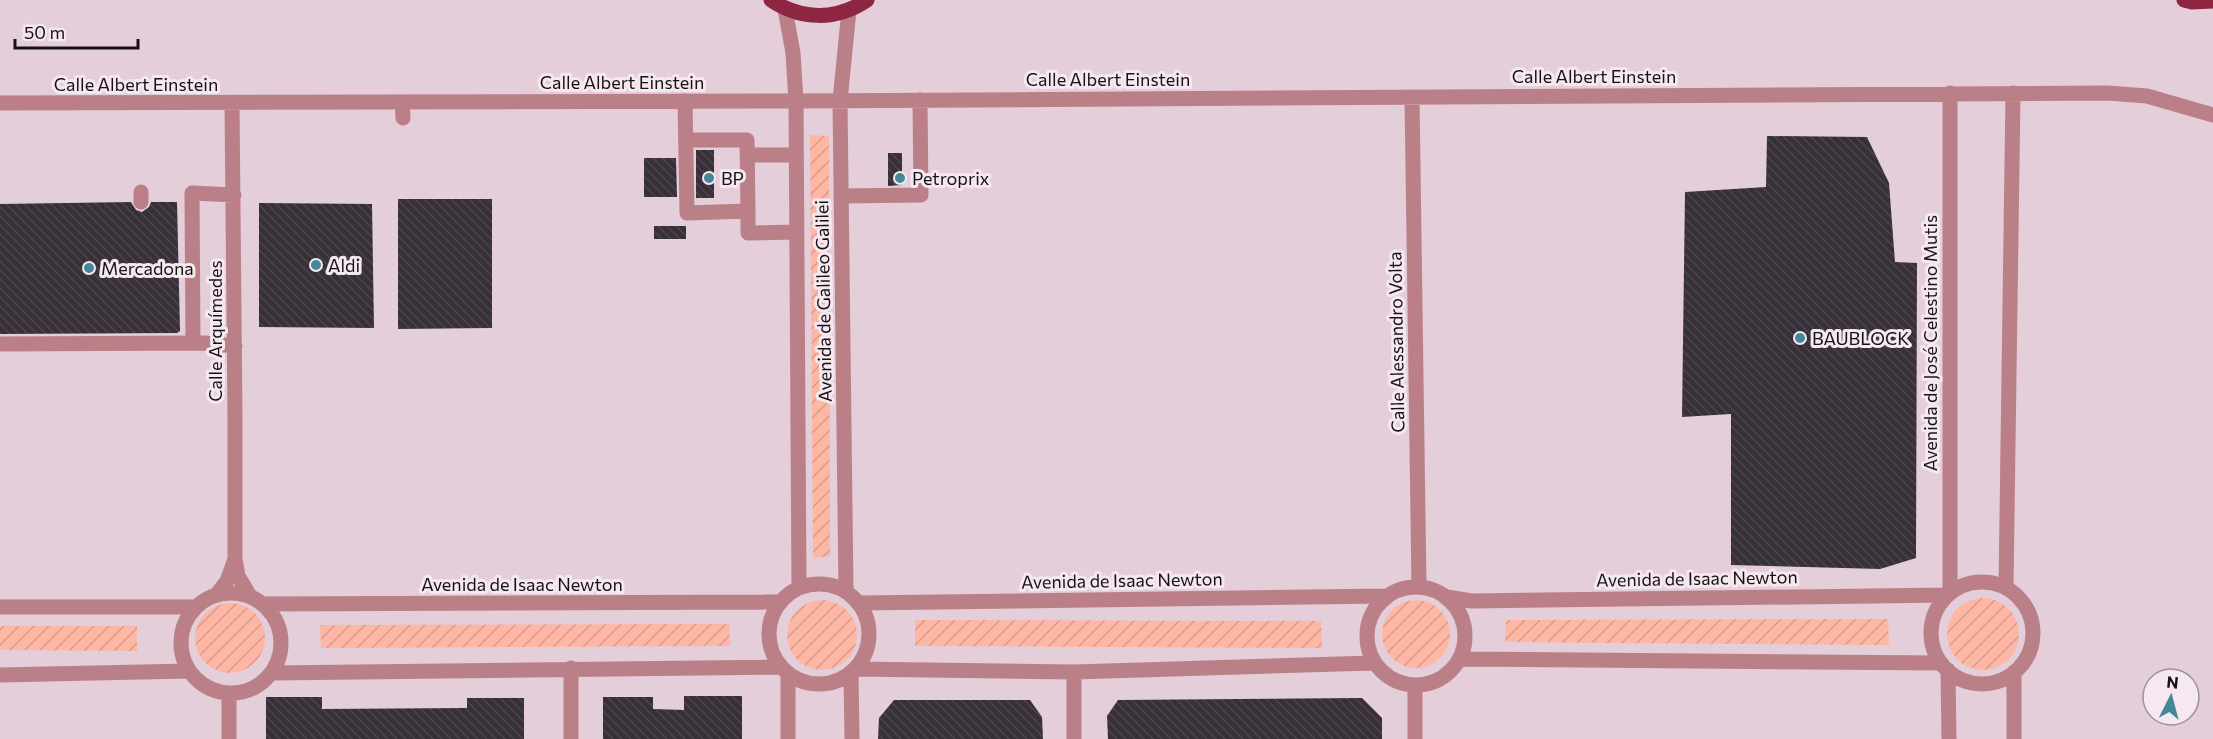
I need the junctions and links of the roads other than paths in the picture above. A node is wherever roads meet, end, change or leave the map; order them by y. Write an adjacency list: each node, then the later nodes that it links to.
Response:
1 (771, 0): 5 (main road)
2 (867, 0): 6 (main road)
3 (2184, 0): 4 (main road)
4 (2213, 1)
5 (785, 9): 6 (main road); 12 (street, Avenida de Galileo Galilei)
6 (849, 10): 13 (street, Avenida de Galileo Galilei)
7 (1950, 93): 8 (street, Calle Albert Einstein); 9 (street, Calle Albert Einstein); 33 (street, Avenida de José Celestino Mutis)
8 (2013, 93): 16 (street, Calle Albert Einstein); 29 (street)
9 (1412, 97): 10 (street, Calle Albert Einstein); 28 (street, Calle Alessandro Volta)
10 (920, 100): 13 (street, Calle Albert Einstein); 21 (street)
11 (685, 101): 12 (street, Calle Albert Einstein); 15 (street, Calle Albert Einstein); 17 (street)
12 (796, 101): 13 (street, Calle Albert Einstein); 19 (street, Avenida de Galileo Galilei)
13 (840, 101): 21 (street, Avenida de Galileo Galilei)
14 (0, 103): 15 (street, Calle Albert Einstein)
15 (232, 103): 20 (street, Calle Arquímedes)
16 (2213, 115)
17 (686, 140): 18 (street); 22 (street)
18 (747, 155): 19 (street); 22 (street)
19 (796, 155): 23 (street, Avenida de Galileo Galilei)
20 (234, 195): 24 (street); 26 (street, Calle Arquímedes)
21 (841, 196): 31 (street, Avenida de Galileo Galilei)
22 (748, 211): 23 (street)
23 (797, 232): 30 (street, Avenida de Galileo Galilei)
24 (193, 343): 25 (street); 26 (street)
25 (0, 344)
26 (235, 346): 27 (street, Calle Arquímedes)
27 (235, 559): 32 (street, Calle Arquímedes); 34 (street, Calle Arquímedes)
28 (1419, 586): 35 (street); 36 (street)
29 (2006, 587): 33 (street); 50 (street)
30 (798, 588): 31 (street); 37 (street)
31 (846, 591): 38 (street)
32 (217, 594): 34 (street); 41 (street)
33 (1948, 594): 36 (street, Avenida de Isaac Newton); 44 (street)
34 (250, 596): 39 (street)
35 (1386, 596): 38 (street, Avenida de Isaac Newton); 43 (street)
36 (1447, 597): 42 (street)
37 (780, 602): 39 (street, Avenida de Isaac Newton); 46 (street)
38 (859, 603): 48 (street)
39 (263, 604): 51 (street)
40 (0, 606): 41 (street)
41 (195, 607): 47 (street)
42 (1460, 659): 44 (street); 53 (street)
43 (1374, 663): 49 (street); 53 (street)
44 (1944, 667): 50 (street); 61 (street)
45 (571, 668): 46 (street); 51 (street); 56 (street)
46 (784, 670): 48 (street); 57 (street)
47 (189, 671): 52 (street); 54 (street)
48 (854, 671): 49 (street); 58 (street)
49 (1074, 672): 59 (street)
50 (2014, 672): 62 (street)
51 (272, 673): 54 (street)
52 (0, 675)
53 (1415, 685): 60 (street)
54 (229, 693): 55 (street)
55 (230, 739)
56 (572, 739)
57 (788, 739)
58 (852, 739)
59 (1074, 739)
60 (1415, 739)
61 (1948, 739)
62 (2014, 739)

